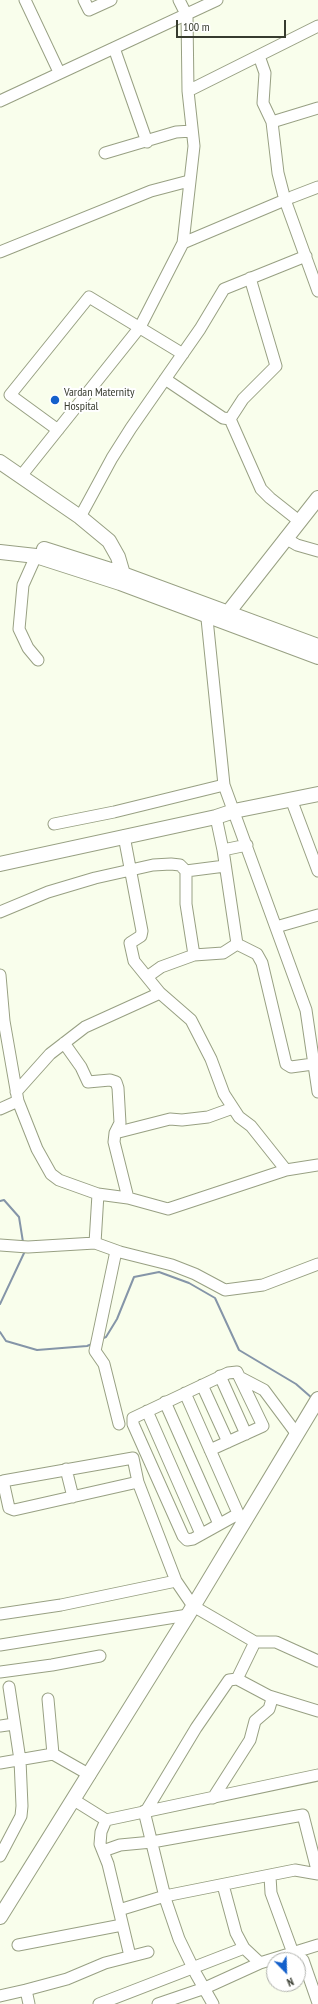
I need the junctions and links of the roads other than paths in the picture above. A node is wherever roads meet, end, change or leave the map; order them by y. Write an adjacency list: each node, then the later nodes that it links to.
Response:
1 (25, 0): 10 (street)
2 (84, 0): 3 (street)
3 (111, 0)
4 (179, 0): 6 (street)
5 (217, 0): 6 (street)
6 (187, 16): 8 (street); 11 (street)
7 (318, 26): 9 (street)
8 (114, 48): 10 (street); 16 (street)
9 (259, 56): 11 (street); 14 (street)
10 (59, 72): 12 (street)
11 (188, 91): 15 (street)
12 (0, 101)
13 (318, 108): 14 (street)
14 (272, 122): 20 (street)
15 (192, 131): 16 (street); 18 (street)
16 (147, 142): 17 (street)
17 (105, 153)
18 (189, 181): 21 (street); 22 (street)
19 (318, 187): 20 (street)
20 (285, 200): 21 (street); 23 (street)
21 (182, 243): 26 (street)
22 (0, 252)
23 (306, 256): 24 (street); 25 (street)
24 (250, 278): 27 (street); 29 (street)
25 (318, 291)
26 (140, 327): 27 (street); 30 (street); 30 (street)
27 (183, 354): 28 (street)
28 (165, 379): 29 (street); 34 (street)
29 (230, 419): 35 (street)
30 (58, 430): 32 (street)
31 (0, 462): 32 (main road)
32 (21, 476): 34 (main road)
33 (318, 498): 35 (main road)
34 (80, 517): 41 (main road)
35 (299, 521): 36 (main road)
36 (286, 538): 38 (street); 43 (main road)
37 (0, 544): 41 (main road)
38 (318, 551)
39 (0, 552): 40 (main road)
40 (36, 556): 41 (main road); 46 (street)
41 (122, 579): 42 (main road)
42 (206, 609): 43 (main road); 47 (street)
43 (225, 617): 44 (main road); 45 (main road)
44 (318, 646)
45 (318, 657)
46 (38, 660)
47 (224, 785): 50 (street); 52 (street)
48 (318, 794): 49 (main road)
49 (291, 799): 50 (main road); 56 (street)
50 (234, 810): 51 (main road); 54 (street)
51 (216, 817): 53 (main road); 55 (street)
52 (54, 824)
53 (124, 836): 57 (main road); 59 (street)
54 (247, 845): 55 (street); 64 (street)
55 (223, 850): 58 (street)
56 (315, 853): 61 (street)
57 (0, 864)
58 (225, 866): 60 (street); 65 (street)
59 (130, 870): 60 (street); 62 (street); 68 (street)
60 (186, 871): 66 (street)
61 (318, 871)
62 (0, 912)
63 (318, 915): 64 (street)
64 (276, 927): 71 (street)
65 (237, 944): 66 (street); 71 (street)
66 (194, 955): 68 (street)
67 (0, 975): 73 (street)
68 (147, 976): 69 (street)
69 (160, 992): 70 (street); 74 (street)
70 (64, 1043): 73 (street); 76 (street)
71 (313, 1064): 72 (street)
72 (318, 1092)
73 (17, 1097): 75 (street); 79 (street)
74 (233, 1108): 76 (street); 78 (street)
75 (0, 1110)
76 (115, 1133): 80 (street)
77 (318, 1165): 78 (street)
78 (286, 1170): 80 (street)
79 (98, 1194): 80 (street); 81 (street)
80 (128, 1198)
81 (95, 1243): 82 (street); 83 (street)
82 (5, 1245)
83 (116, 1251): 84 (street); 92 (street)
84 (318, 1264)
85 (220, 1376): 86 (street); 87 (street); 94 (street)
86 (241, 1378): 93 (street); 94 (street)
87 (202, 1385): 88 (street); 95 (street)
88 (185, 1393): 89 (street); 96 (street)
89 (165, 1402): 91 (street); 101 (street)
90 (316, 1403): 93 (main road)
91 (147, 1411): 102 (street); 102 (street)
92 (119, 1424)
93 (296, 1433): 100 (main road)
94 (246, 1434): 95 (street)
95 (228, 1442): 96 (street)
96 (210, 1450): 100 (street)
97 (66, 1469): 98 (street); 99 (street); 99 (street)
98 (138, 1482): 99 (street); 103 (street)
99 (73, 1497)
100 (240, 1518): 101 (street); 104 (main road)
101 (220, 1524): 102 (street)
102 (201, 1534)
103 (176, 1580): 104 (street); 105 (street)
104 (191, 1611): 106 (street); 107 (street); 121 (main road)
105 (0, 1614)
106 (255, 1642): 109 (street); 111 (street)
107 (0, 1645)
108 (100, 1656): 110 (street)
109 (318, 1661)
110 (0, 1672)
111 (237, 1679): 113 (street); 125 (street)
112 (9, 1687): 116 (street)
113 (270, 1696): 115 (street); 123 (street)
114 (48, 1699): 118 (street)
115 (318, 1711)
116 (14, 1724): 117 (street); 119 (street)
117 (0, 1726)
118 (53, 1754): 119 (street); 121 (street)
119 (20, 1760): 120 (street); 131 (street)
120 (0, 1763)
121 (90, 1775): 124 (main road)
122 (318, 1775): 123 (street)
123 (213, 1798): 125 (street)
124 (74, 1800): 126 (street); 137 (main road)
125 (145, 1811): 127 (street); 129 (street)
126 (96, 1814): 127 (street); 128 (street)
127 (106, 1820): 128 (street)
128 (101, 1832): 130 (street)
129 (152, 1842): 130 (street); 132 (street); 135 (street)
130 (103, 1851): 136 (street)
131 (0, 1856)
132 (318, 1874): 133 (street)
133 (270, 1876): 134 (street); 143 (street)
134 (223, 1885): 135 (street); 141 (street)
135 (164, 1896): 136 (street); 147 (street)
136 (119, 1910): 138 (street)
137 (0, 1917)
138 (122, 1925): 139 (street); 144 (street)
139 (18, 1945)
140 (318, 1945): 143 (street)
141 (244, 1948): 146 (street); 147 (street)
142 (148, 1952): 144 (street)
143 (293, 1952)
144 (130, 1956): 150 (street)
145 (266, 1960): 146 (street)
146 (260, 1962): 149 (street)
147 (193, 1967): 149 (street); 154 (street)
148 (306, 1969): 152 (street)
149 (205, 1988): 155 (street); 156 (street)
150 (26, 1990): 151 (street); 153 (street)
151 (0, 1996)
152 (318, 2003)
153 (29, 2004)
154 (99, 2004)
155 (158, 2004)
156 (213, 2004)

